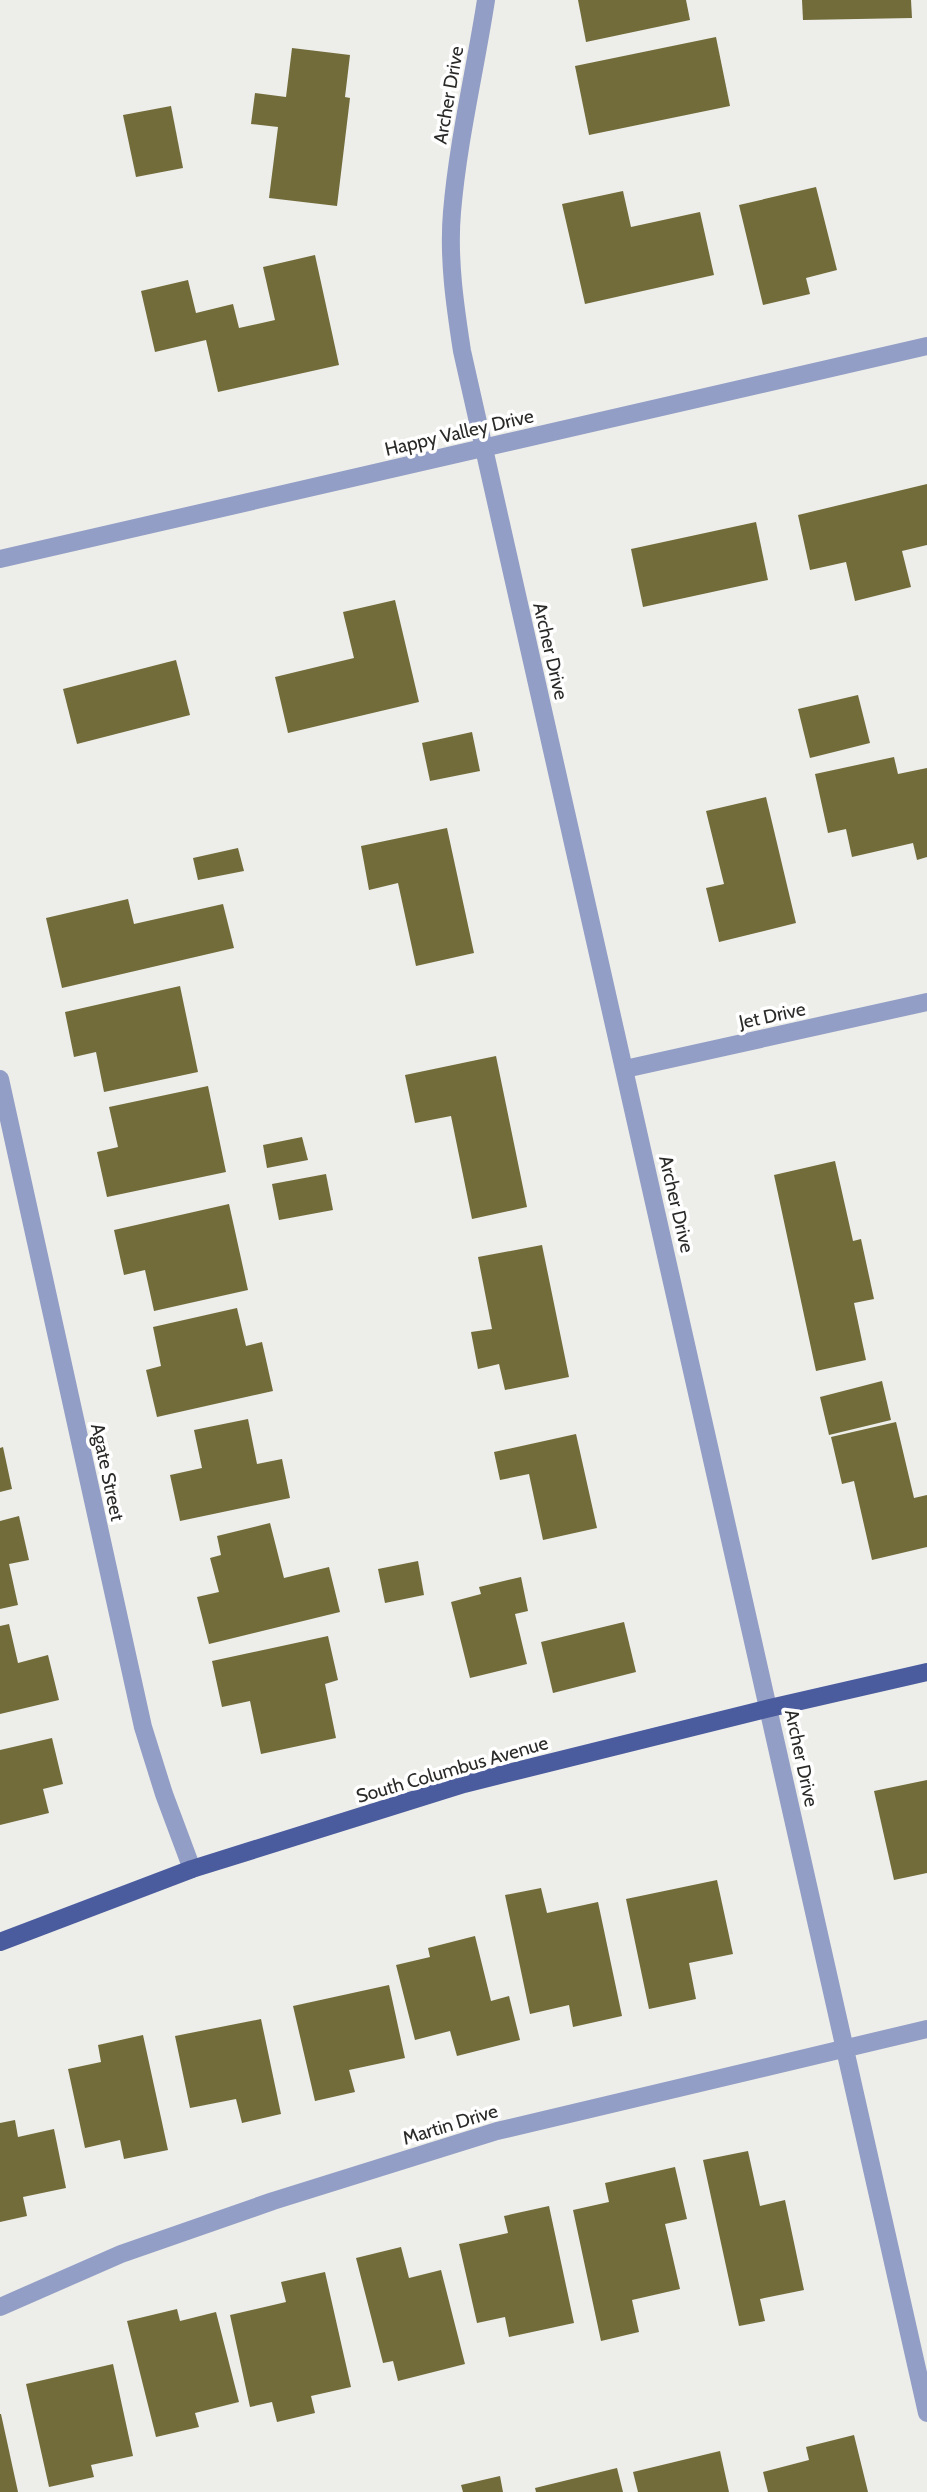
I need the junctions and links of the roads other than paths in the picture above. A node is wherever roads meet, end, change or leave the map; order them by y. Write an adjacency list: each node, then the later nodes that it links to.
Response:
1 (486, 0): 3 (street, Archer Drive)
2 (927, 346): 3 (street, Happy Valley Drive)
3 (483, 448): 4 (street, Happy Valley Drive); 6 (street, Archer Drive)
4 (0, 559)
5 (927, 1002): 6 (street, Jet Drive)
6 (625, 1069): 9 (street, Archer Drive)
7 (0, 1079): 10 (street, Agate Street)
8 (927, 1672): 9 (main road, South Columbus Avenue)
9 (770, 1708): 10 (main road, South Columbus Avenue); 13 (street, Archer Drive)
10 (192, 1869): 11 (main road, South Columbus Avenue)
11 (0, 1942)
12 (927, 2029): 13 (street, Martin Drive)
13 (844, 2048): 14 (street, Martin Drive); 15 (street, Archer Drive)
14 (0, 2307)
15 (927, 2413)

